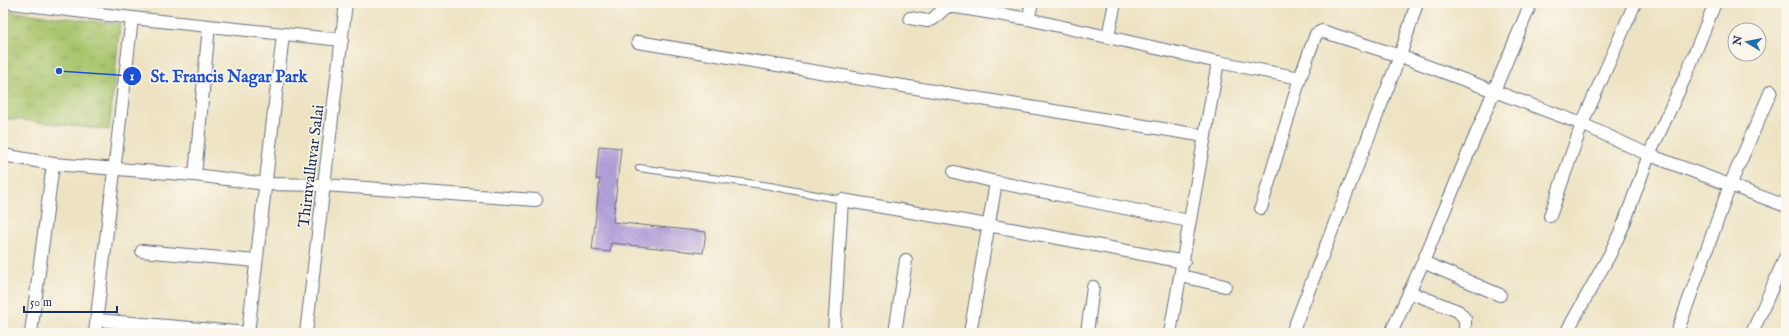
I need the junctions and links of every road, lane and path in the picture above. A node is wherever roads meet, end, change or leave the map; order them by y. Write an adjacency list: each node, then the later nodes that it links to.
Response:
1 (12, 3): 9 (street)
2 (346, 3): 16 (street, Thiruvalluvar Salai)
3 (1032, 3): 12 (street)
4 (1115, 3): 15 (street)
5 (1416, 3): 18 (street)
6 (1531, 3): 21 (street)
7 (1635, 3): 23 (street)
8 (1715, 3): 26 (street)
9 (47, 5): 10 (street)
10 (132, 18): 13 (street); 28 (street)
11 (910, 18): 12 (street)
12 (1028, 19): 15 (street)
13 (209, 26): 14 (street); 31 (street)
14 (283, 35): 16 (street); 33 (street)
15 (1108, 36): 19 (street)
16 (342, 40): 34 (street, Thiruvalluvar Salai)
17 (638, 42): 24 (street)
18 (1400, 56): 20 (street); 21 (street); 64 (street)
19 (1218, 62): 20 (street); 24 (street)
20 (1300, 78): 39 (street)
21 (1494, 91): 23 (street); 48 (street)
22 (1771, 91): 35 (street)
23 (1582, 124): 26 (street); 40 (street)
24 (1205, 136): 41 (street)
25 (3, 155): 27 (street)
26 (1649, 155): 35 (street); 67 (street)
27 (53, 164): 28 (street); 55 (street)
28 (114, 168): 31 (street); 54 (street)
29 (639, 168): 37 (lane)
30 (954, 172): 32 (street)
31 (195, 175): 33 (street)
32 (996, 182): 41 (street); 42 (street)
33 (266, 184): 34 (street); 46 (street)
34 (324, 185): 36 (street); 58 (street, Thiruvalluvar Salai)
35 (1730, 185): 38 (street); 68 (street)
36 (536, 200)
37 (842, 200): 42 (street); 59 (street)
38 (1786, 206)
39 (1261, 208)
40 (1550, 216)
41 (1189, 221): 47 (street)
42 (989, 225): 47 (street); 61 (street)
43 (142, 252): 46 (street)
44 (1786, 256): 69 (street)
45 (906, 260): 60 (street)
46 (256, 261): 57 (street)
47 (1184, 262): 49 (street)
48 (1423, 262): 52 (street); 53 (street)
49 (1181, 276): 50 (street); 63 (street)
50 (1225, 286)
51 (1093, 287): 62 (street)
52 (1409, 292): 65 (street); 66 (street)
53 (1500, 294)
54 (97, 320): 56 (street); 57 (street)
55 (31, 333)
56 (95, 333)
57 (248, 333)
58 (306, 333)
59 (834, 333)
60 (895, 333)
61 (970, 333)
62 (1087, 333)
63 (1171, 333)
64 (1292, 333)
65 (1391, 333)
66 (1465, 333)
67 (1566, 333)
68 (1677, 333)
69 (1752, 333)

